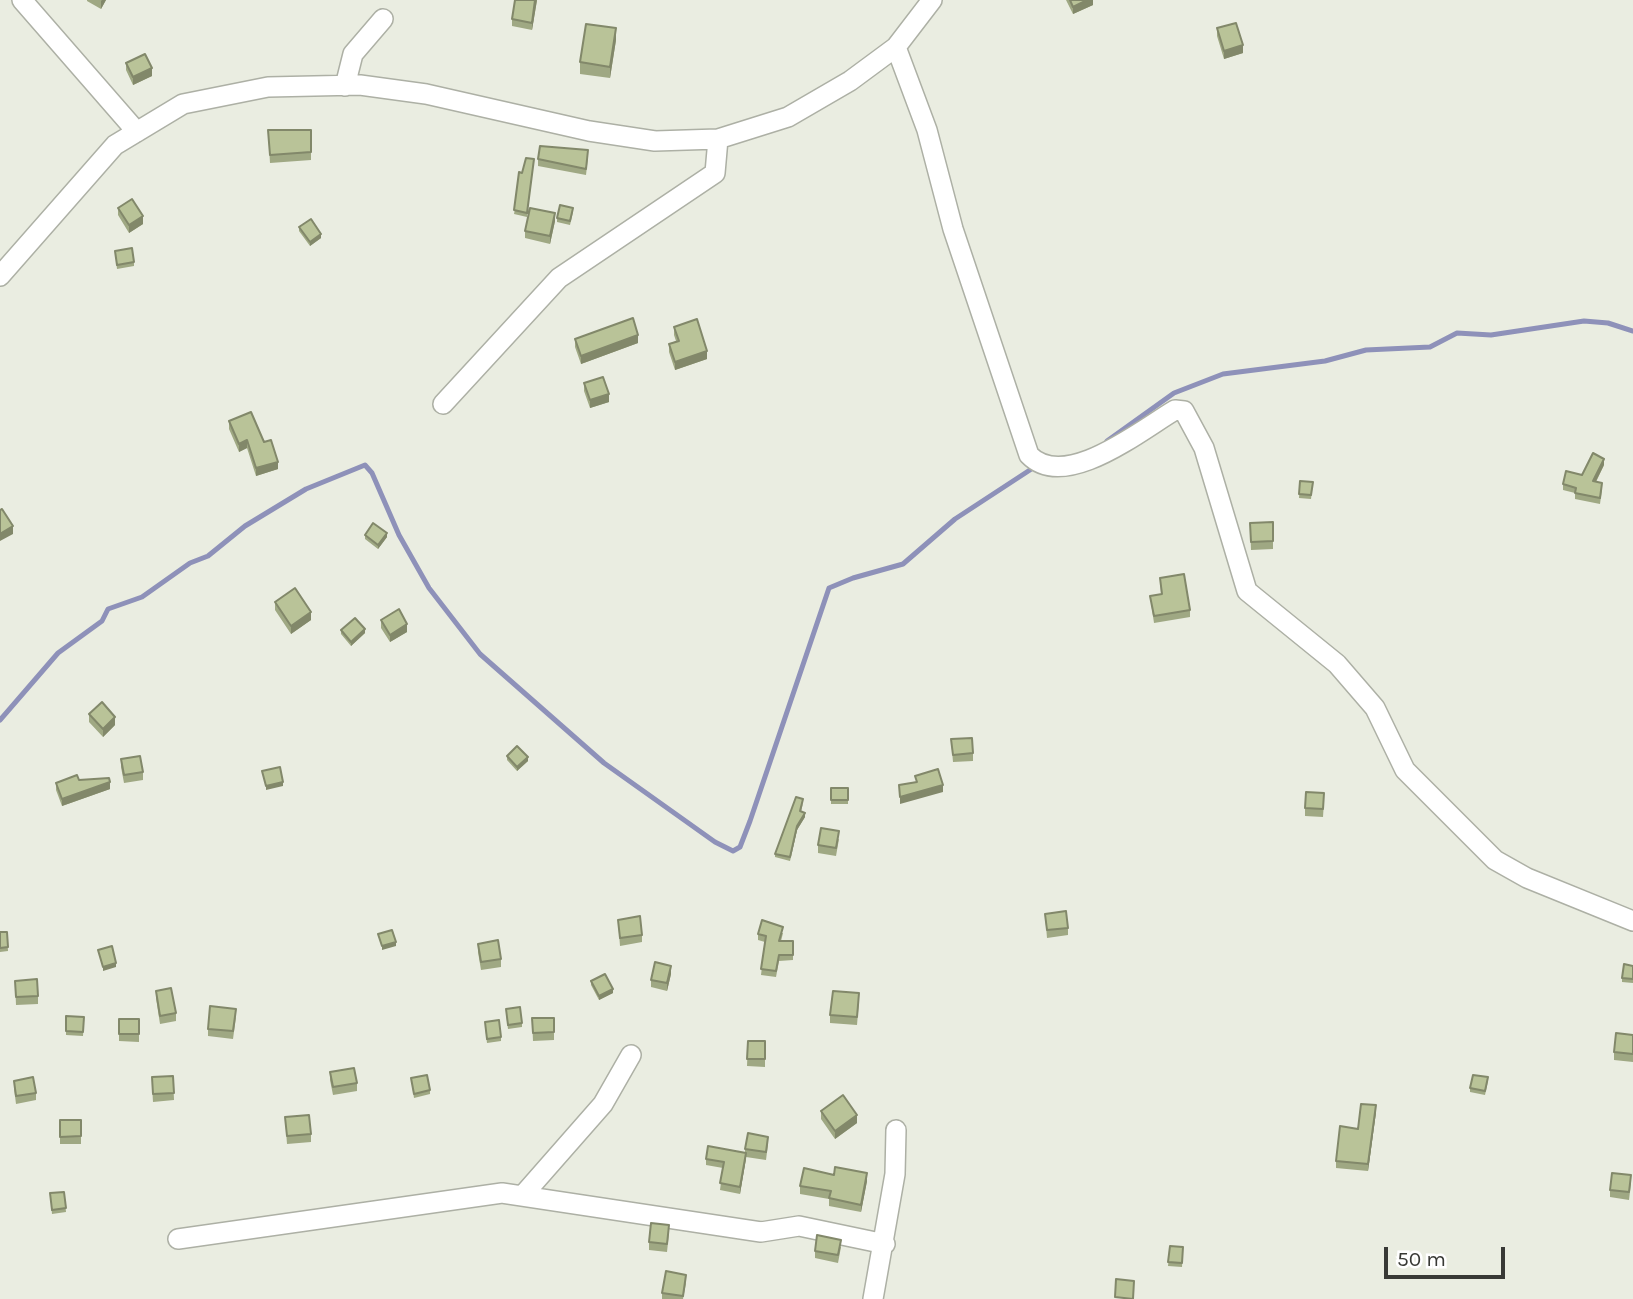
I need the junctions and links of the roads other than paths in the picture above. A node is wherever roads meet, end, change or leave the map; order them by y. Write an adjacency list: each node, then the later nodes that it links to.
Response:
1 (22, 0): 6 (street)
2 (932, 0): 4 (street)
3 (383, 19): 5 (street)
4 (896, 47): 7 (street); 10 (street)
5 (345, 86): 6 (street); 7 (street)
6 (137, 132): 8 (street)
7 (718, 139): 9 (street)
8 (0, 276)
9 (443, 404)
10 (1633, 921)
11 (631, 1055): 13 (street)
12 (896, 1130): 15 (street)
13 (524, 1195): 14 (street); 15 (street)
14 (178, 1239)
15 (885, 1244): 16 (street)
16 (873, 1299)

